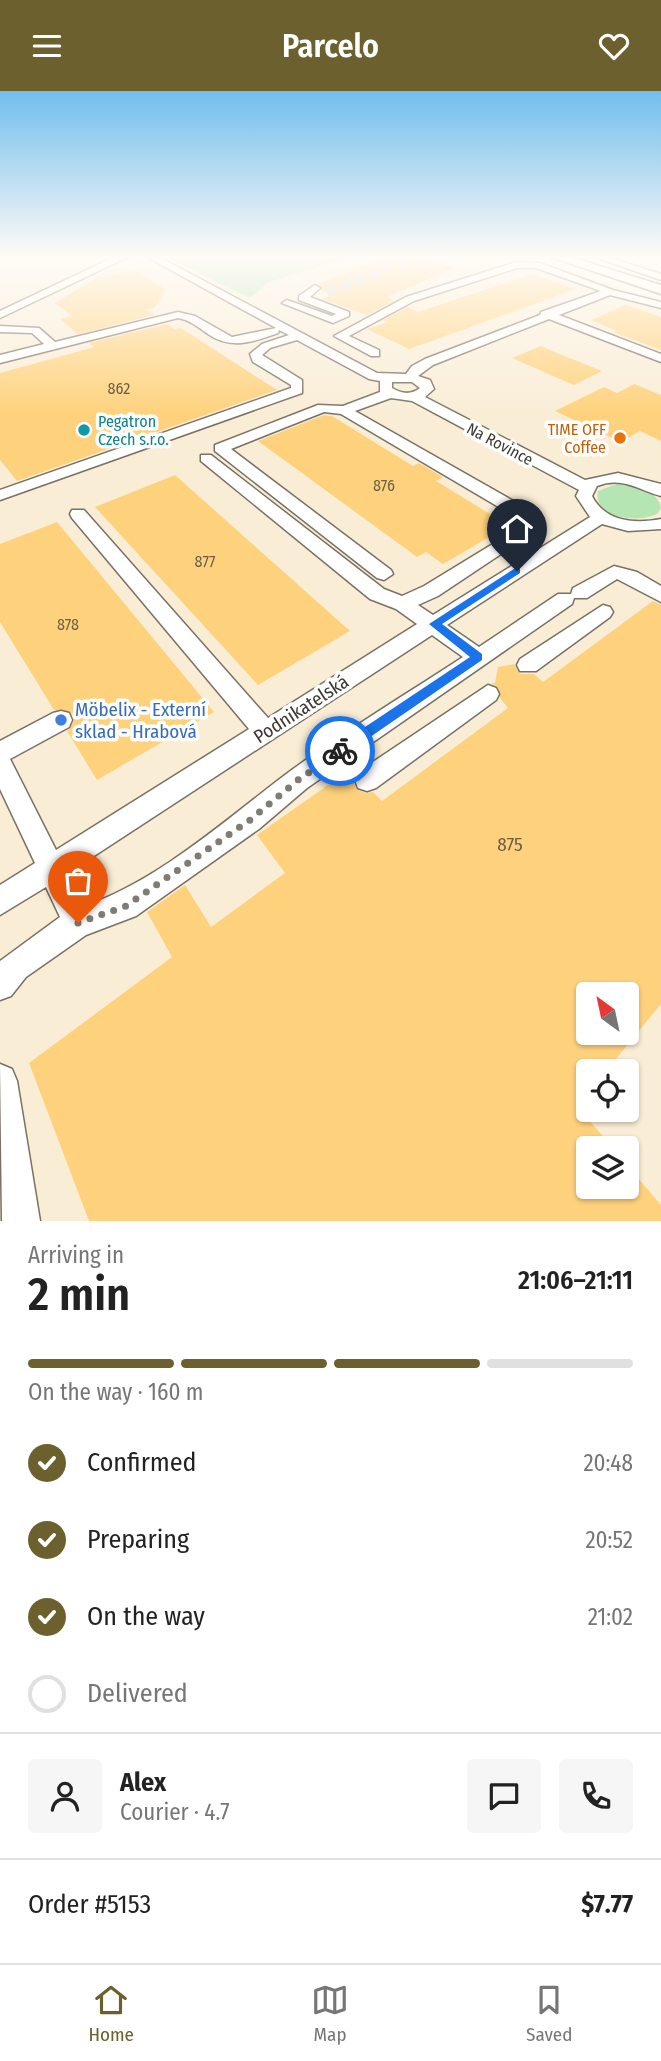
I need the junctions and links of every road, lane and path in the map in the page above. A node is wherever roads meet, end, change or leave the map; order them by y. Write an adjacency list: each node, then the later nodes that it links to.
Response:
1 (249, 310): 8 (street, Na Rovince)
2 (262, 310): 8 (street)
3 (305, 310): 4 (street)
4 (334, 310)
5 (390, 310): 14 (street)
6 (534, 310): 9 (street)
7 (565, 310): 9 (street)
8 (254, 312): 10 (street, Na Rovince)
9 (550, 316): 15 (street); 17 (street)
10 (284, 328): 12 (street, Na Rovince); 13 (street)
11 (0, 330): 13 (street)
12 (299, 336): 18 (street, Na Rovince); 19 (street)
13 (53, 346): 16 (street)
14 (375, 353)
15 (661, 358)
16 (0, 359)
17 (411, 377): 18 (street); 20 (street)
18 (388, 387): 20 (street, Na Rovince); 21 (street)
19 (279, 397): 25 (street); 26 (street)
20 (415, 397): 23 (street, Na Rovince)
21 (344, 410): 30 (street); 32 (street)
22 (206, 458): 32 (street)
23 (586, 487): 24 (street); 28 (street)
24 (658, 487)
25 (0, 495)
26 (12, 507)
27 (78, 514): 42 (street)
28 (601, 517): 29 (street); 35 (street, Podnikatelská)
29 (657, 529)
30 (384, 574)
31 (661, 595): 34 (street)
32 (403, 604): 35 (street)
33 (603, 612): 36 (street)
34 (534, 620): 36 (street); 37 (street)
35 (434, 624): 37 (street); 42 (street, Podnikatelská)
36 (562, 640): 38 (street)
37 (478, 657): 40 (street)
38 (528, 665)
39 (488, 694): 43 (street)
40 (403, 708): 43 (street); 49 (street)
41 (61, 720): 44 (street)
42 (265, 731): 47 (street, Podnikatelská)
43 (432, 735): 46 (street)
44 (0, 753)
45 (0, 763): 47 (street)
46 (367, 780)
47 (50, 869): 48 (street, Podnikatelská); 49 (street)
48 (0, 901)
49 (78, 923): 50 (street)
50 (0, 985)
51 (0, 1081): 52 (street)
52 (21, 1221)

